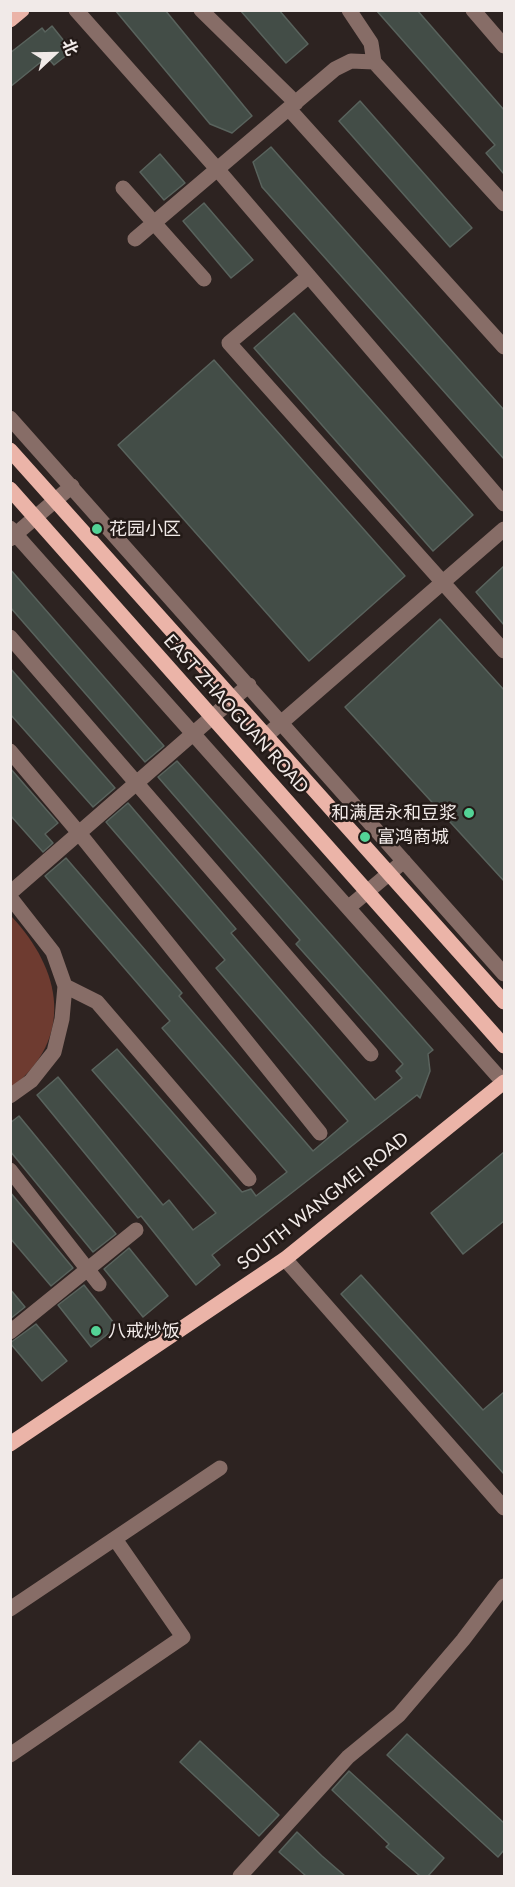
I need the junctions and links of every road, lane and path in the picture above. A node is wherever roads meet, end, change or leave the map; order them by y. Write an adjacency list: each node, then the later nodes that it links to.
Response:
1 (22, 10): 6 (main road)
2 (76, 10): 10 (street)
3 (201, 10): 9 (street)
4 (349, 10): 8 (street)
5 (473, 10): 7 (street)
6 (10, 20)
7 (504, 46)
8 (374, 62): 9 (street); 12 (street)
9 (292, 106): 10 (street); 17 (street)
10 (218, 170): 13 (street); 15 (street)
11 (123, 188): 13 (street)
12 (504, 204)
13 (154, 223): 14 (street); 16 (street)
14 (135, 239)
15 (309, 276): 22 (street); 27 (street)
16 (204, 279)
17 (504, 347)
18 (10, 418): 20 (street)
19 (10, 450): 23 (main road, EAST ZHAOGUAN ROAD)
20 (72, 486): 23 (street); 30 (street)
21 (10, 489): 24 (main road, EAST ZHAOGUAN ROAD)
22 (502, 496)
23 (56, 500): 24 (street); 31 (main road, EAST ZHAOGUAN ROAD)
24 (36, 517): 26 (street); 32 (main road, EAST ZHAOGUAN ROAD)
25 (504, 529): 27 (street)
26 (12, 534): 34 (street)
27 (443, 582): 29 (street); 33 (street)
28 (10, 637): 37 (street)
29 (504, 651)
30 (249, 684): 31 (street); 33 (street)
31 (233, 698): 32 (street); 35 (main road, EAST ZHAOGUAN ROAD)
32 (212, 716): 34 (street); 41 (main road, EAST ZHAOGUAN ROAD)
33 (282, 722): 35 (street); 39 (street)
34 (194, 732): 37 (street); 43 (street)
35 (267, 735): 40 (main road, EAST ZHAOGUAN ROAD)
36 (10, 751): 38 (street)
37 (136, 783): 38 (street); 48 (street)
38 (79, 832): 42 (street); 51 (street)
39 (404, 861): 40 (street); 44 (street)
40 (390, 873): 41 (street); 46 (main road, EAST ZHAOGUAN ROAD)
41 (368, 892): 43 (street); 47 (main road, EAST ZHAOGUAN ROAD)
42 (10, 895): 45 (street)
43 (349, 907): 49 (street)
44 (504, 974)
45 (66, 986): 50 (street); 53 (street)
46 (504, 1002)
47 (504, 1046)
48 (371, 1054)
49 (504, 1083): 55 (main road, SOUTH WANGMEI ROAD)
50 (10, 1096)
51 (320, 1133)
52 (10, 1170): 56 (street)
53 (249, 1179)
54 (136, 1230): 57 (street)
55 (285, 1259): 58 (main road, SOUTH WANGMEI ROAD); 60 (street)
56 (99, 1284)
57 (10, 1332)
58 (10, 1444)
59 (219, 1468): 61 (street)
60 (504, 1508)
61 (115, 1539): 63 (street); 64 (street)
62 (504, 1586): 65 (street)
63 (10, 1610)
64 (10, 1755)
65 (240, 1876)

